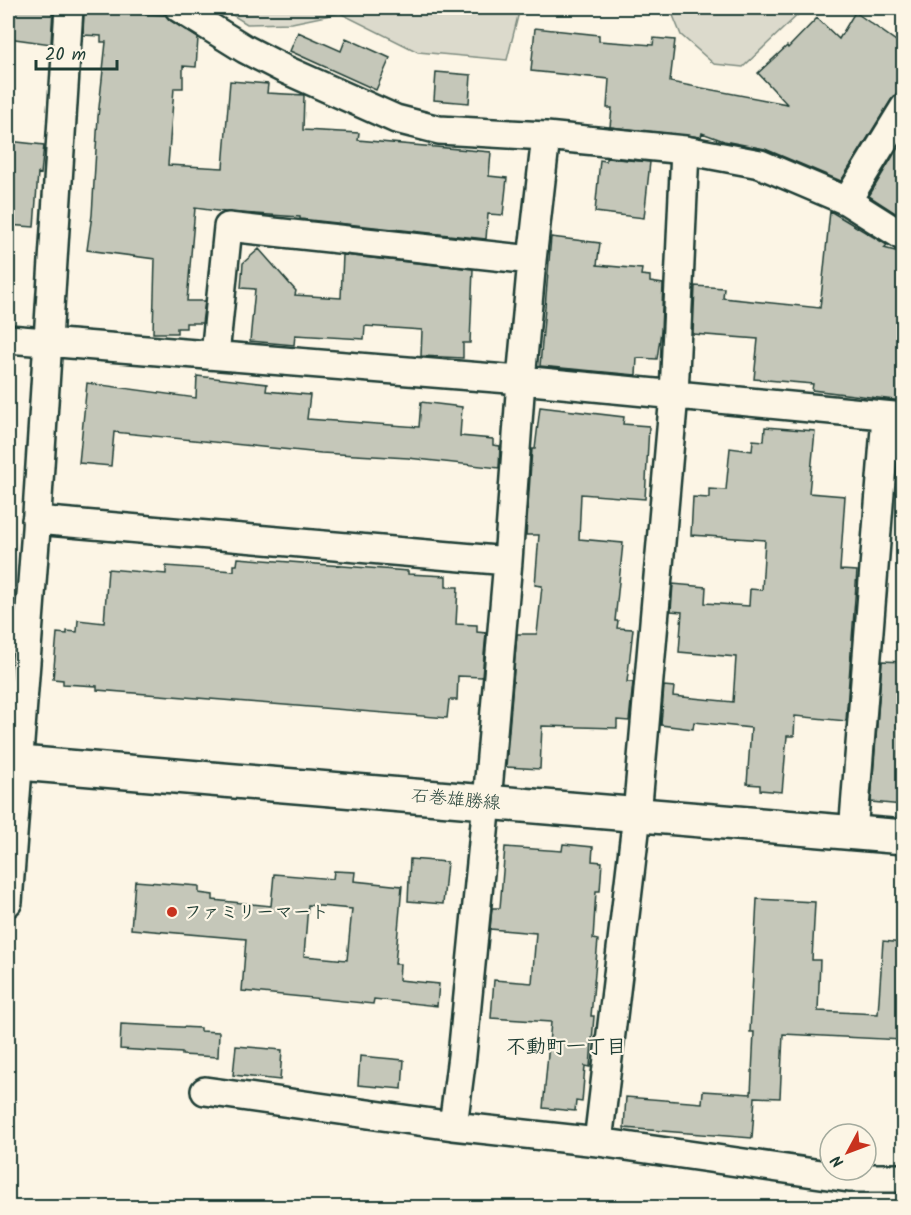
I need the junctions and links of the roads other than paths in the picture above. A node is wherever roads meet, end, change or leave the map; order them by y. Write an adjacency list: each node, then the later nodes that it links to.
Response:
1 (69, 8): 10 (street)
2 (179, 8): 4 (street)
3 (903, 108): 6 (street)
4 (546, 136): 5 (street); 8 (street)
5 (685, 150): 6 (street); 13 (street)
6 (847, 201): 7 (street)
7 (903, 237)
8 (532, 260): 11 (street); 12 (street)
9 (8, 339): 10 (street)
10 (47, 342): 11 (street); 15 (street)
11 (215, 356): 12 (street)
12 (521, 380): 13 (street); 16 (street)
13 (674, 395): 14 (street); 19 (street)
14 (895, 417): 20 (street)
15 (36, 520): 16 (street); 17 (street)
16 (508, 561): 18 (street)
17 (13, 763): 18 (main road, 石巻雄勝線); 22 (street)
18 (487, 802): 19 (main road, 石巻雄勝線); 24 (street)
19 (637, 815): 20 (main road, 石巻雄勝線); 25 (street)
20 (853, 833): 21 (main road, 石巻雄勝線)
21 (903, 837)
22 (8, 902)
23 (205, 1091): 24 (street)
24 (453, 1126): 25 (street)
25 (598, 1142): 26 (street)
26 (903, 1178)

